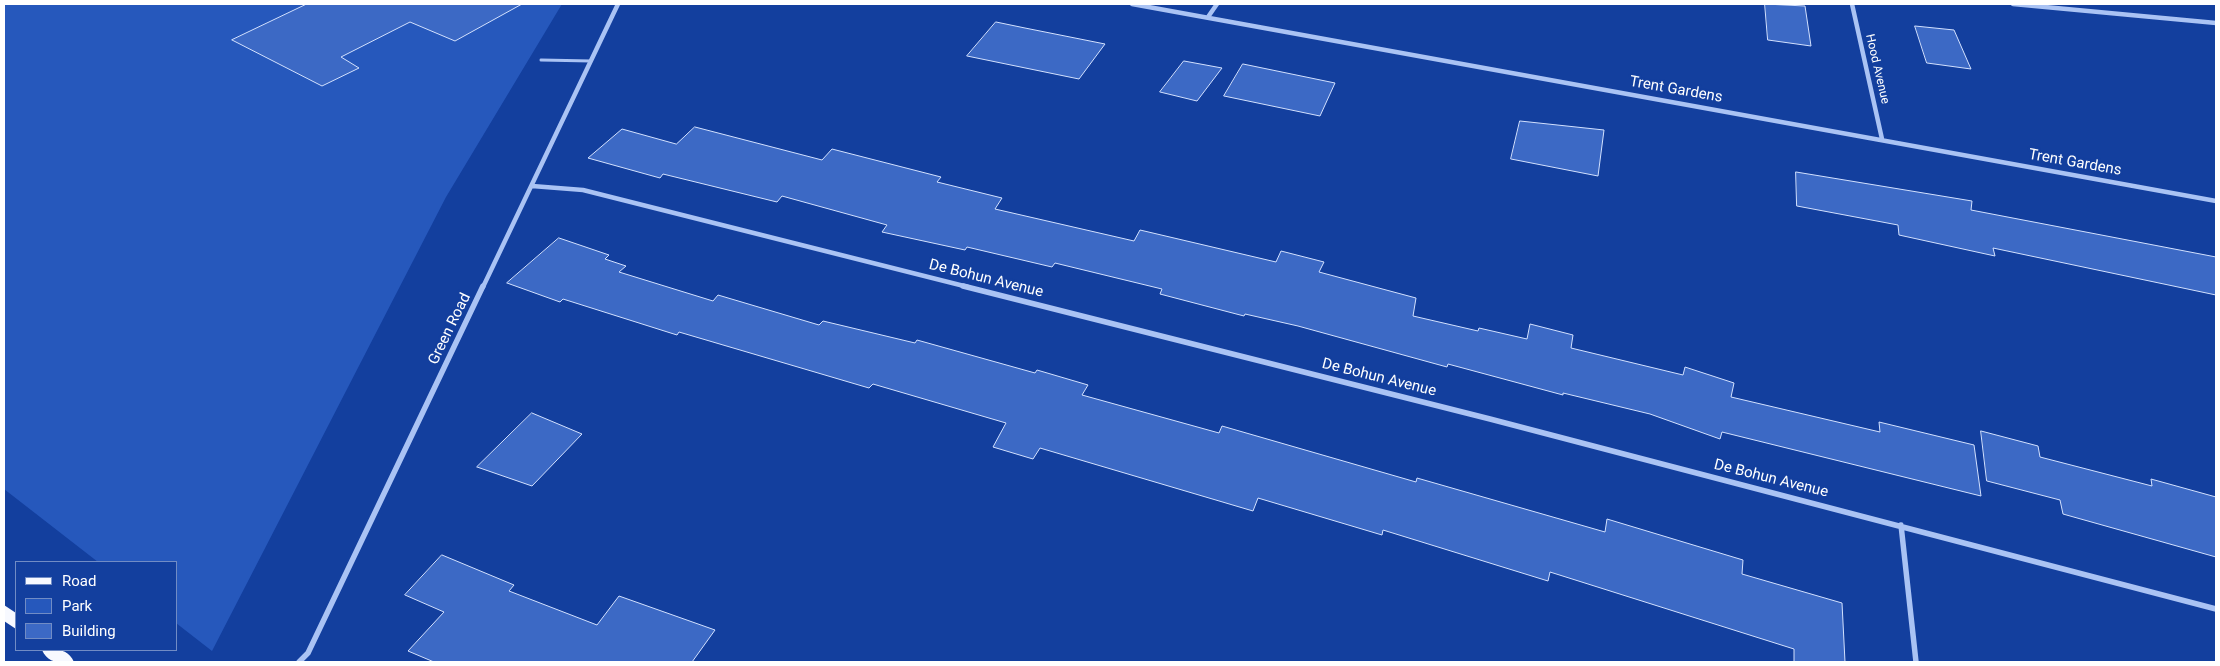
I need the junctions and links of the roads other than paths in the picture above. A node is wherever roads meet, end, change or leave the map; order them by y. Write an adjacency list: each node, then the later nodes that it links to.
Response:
1 (618, 4): 9 (street, Green Road)
2 (1132, 4): 6 (street, Trent Gardens)
3 (1217, 4): 6 (street)
4 (1852, 4): 10 (street, Hood Avenue)
5 (2013, 4): 7 (street)
6 (1208, 17): 10 (street, Trent Gardens)
7 (2216, 24)
8 (541, 60): 9 (lane)
9 (591, 61): 11 (street, Green Road)
10 (1882, 139): 12 (street, Trent Gardens)
11 (532, 186): 13 (street, De Bohun Avenue); 19 (street, Green Road)
12 (2216, 201)
13 (1900, 525): 14 (street, De Bohun Avenue); 20 (street)
14 (2216, 609)
15 (4, 612): 16 (main road)
16 (15, 621)
17 (51, 651): 18 (main road)
18 (66, 662)
19 (299, 662)
20 (1916, 662)

